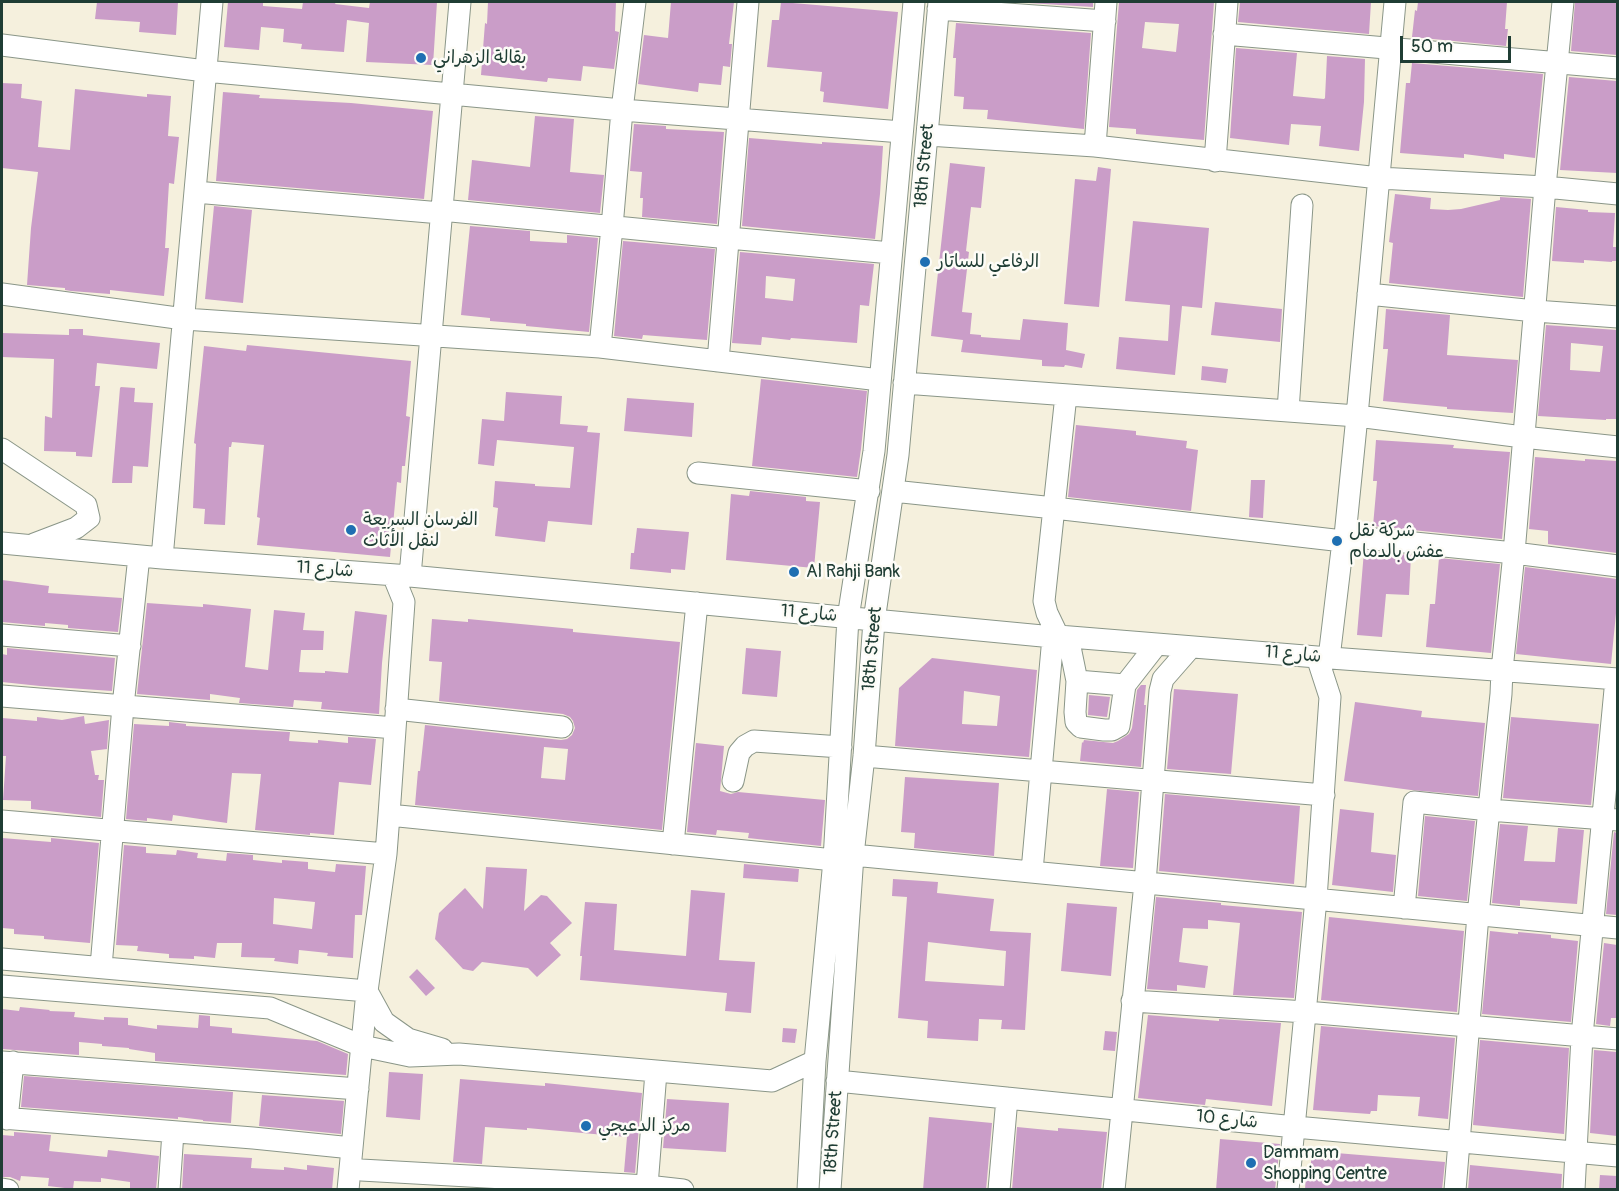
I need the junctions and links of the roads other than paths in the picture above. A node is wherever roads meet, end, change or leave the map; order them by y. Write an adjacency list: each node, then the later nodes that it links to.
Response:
1 (212, 2): 16 (street)
2 (460, 2): 17 (street)
3 (635, 2): 18 (street)
4 (748, 2): 19 (street)
5 (914, 2): 20 (street)
6 (1227, 2): 11 (street)
7 (1395, 2): 13 (street)
8 (1563, 2): 14 (street)
9 (939, 5): 10 (street); 21 (street, 18th Street)
10 (1106, 11): 22 (street)
11 (1224, 34): 13 (street); 23 (street)
12 (2, 45): 16 (street)
13 (1391, 48): 14 (street); 24 (street)
14 (1558, 62): 15 (street); 25 (street)
15 (1617, 68)
16 (206, 71): 17 (street); 26 (street)
17 (452, 94): 18 (street); 29 (street)
18 (622, 110): 19 (street); 30 (street)
19 (739, 119): 20 (street); 31 (street)
20 (902, 132): 32 (street)
21 (928, 135): 22 (street); 42 (street, 18th Street)
22 (1095, 147): 23 (street)
23 (1215, 160): 24 (street)
24 (1380, 178): 25 (street); 34 (street)
25 (1545, 187): 27 (street); 35 (street)
26 (195, 192): 29 (street); 37 (street)
27 (1617, 194)
28 (1302, 205): 44 (street)
29 (441, 212): 30 (street); 38 (street)
30 (612, 227): 31 (street); 39 (street)
31 (729, 238): 32 (street); 40 (street)
32 (891, 253): 41 (street)
33 (2, 294): 37 (street)
34 (1368, 294): 35 (street); 45 (street)
35 (1535, 311): 36 (street); 46 (street)
36 (1617, 317)
37 (184, 319): 38 (street); 58 (street)
38 (431, 336): 39 (street); 60 (street)
39 (600, 347): 40 (street)
40 (718, 361): 41 (street)
41 (880, 380): 50 (street)
42 (904, 383): 43 (street); 51 (street, 18th Street)
43 (1066, 395): 44 (street); 52 (street)
44 (1288, 411): 45 (street)
45 (1358, 416): 46 (street); 53 (street)
46 (1523, 437): 47 (street); 56 (street)
47 (1617, 447)
48 (2, 449): 55 (street)
49 (698, 473): 50 (street)
50 (869, 491): 62 (street)
51 (893, 491): 52 (street); 63 (street, 18th Street)
52 (1054, 508): 53 (street); 65 (street)
53 (1344, 538): 56 (street); 69 (street)
54 (2, 543): 55 (street, شارع 11)
55 (28, 546): 57 (street, شارع 11)
56 (1514, 554): 59 (street); 70 (street)
57 (139, 556): 58 (street, شارع 11); 67 (street)
58 (162, 558): 60 (street, شارع 11)
59 (1617, 566)
60 (401, 575): 61 (street, شارع 11); 76 (street)
61 (697, 603): 62 (street, شارع 11); 89 (street)
62 (848, 618): 63 (street, شارع 11); 78 (street)
63 (874, 621): 65 (street, شارع 11); 79 (street, 18th Street)
64 (2, 635): 67 (street)
65 (1060, 636): 66 (street, شارع 11); 72 (street); 80 (street)
66 (1157, 644): 68 (street, شارع 11); 73 (street)
67 (130, 646): 75 (street)
68 (1191, 647): 69 (street, شارع 11); 81 (street)
69 (1323, 658): 70 (street, شارع 11); 83 (street)
70 (1502, 670): 71 (street, شارع 11); 84 (street)
71 (1617, 679): 86 (street)
72 (1077, 681): 73 (street); 73 (street)
73 (1125, 685)
74 (2, 696): 75 (street)
75 (123, 706): 76 (street); 88 (street)
76 (395, 719): 77 (street); 85 (street)
77 (562, 727)
78 (841, 747): 82 (street); 91 (street)
79 (864, 756): 80 (street); 91 (street, 18th Street)
80 (1040, 772): 81 (street); 92 (street)
81 (1153, 780): 83 (street); 93 (street)
82 (732, 781)
83 (1324, 795): 94 (street)
84 (1489, 810): 86 (street); 95 (street); 96 (street)
85 (389, 815): 89 (street); 90 (street)
86 (1610, 819): 97 (street)
87 (2, 820): 88 (street)
88 (112, 830): 90 (street); 100 (street)
89 (673, 844): 91 (street)
90 (386, 854): 102 (street)
91 (844, 857): 92 (street); 110 (street); 113 (street, 18th Street)
92 (1032, 871): 93 (street)
93 (1145, 883): 94 (street); 103 (street)
94 (1316, 899): 95 (street); 104 (street)
95 (1404, 908): 96 (street)
96 (1478, 915): 97 (street); 105 (street)
97 (1593, 926): 98 (street); 106 (street)
98 (1617, 928)
99 (2, 960): 100 (street)
100 (101, 967): 102 (street)
101 (2, 986): 108 (street)
102 (367, 991): 108 (street); 109 (street)
103 (1132, 1000): 104 (street); 116 (street)
104 (1306, 1012): 105 (street); 118 (street)
105 (1468, 1027): 106 (street); 120 (street)
106 (1582, 1036): 107 (street); 122 (street)
107 (1617, 1039)
108 (362, 1046): 109 (street); 114 (street); 124 (street)
109 (459, 1054): 112 (street)
110 (815, 1061): 112 (street); 131 (street)
111 (7, 1062): 114 (street); 117 (street)
112 (656, 1072): 125 (street)
113 (837, 1081): 115 (street, شارع 10); 132 (street, 18th Street)
114 (358, 1089): 121 (street)
115 (1007, 1098): 116 (street, شارع 10); 133 (street)
116 (1121, 1110): 118 (street, شارع 10); 134 (street)
117 (4, 1118): 119 (street)
118 (1295, 1127): 120 (street, شارع 10); 135 (street)
119 (173, 1132): 121 (street); 128 (street)
120 (1459, 1141): 122 (street, شارع 10); 136 (street)
121 (352, 1148): 129 (street)
122 (1576, 1152): 123 (street, شارع 10); 137 (street)
123 (1617, 1156)
124 (360, 1180): 125 (street)
125 (647, 1186): 130 (street)
126 (2, 1189): 127 (street)
127 (8, 1190)
128 (169, 1190)
129 (348, 1190)
130 (683, 1190)
131 (807, 1190)
132 (830, 1190)
133 (999, 1190)
134 (1114, 1190)
135 (1288, 1190)
136 (1455, 1190)
137 (1574, 1190)

